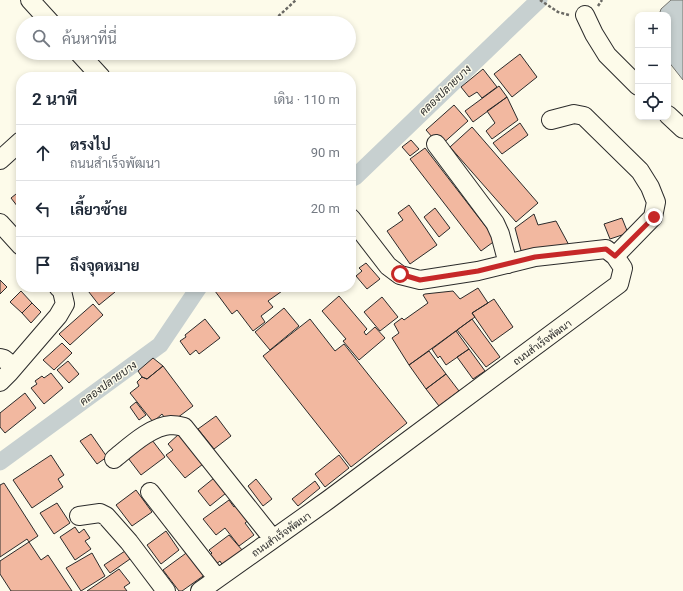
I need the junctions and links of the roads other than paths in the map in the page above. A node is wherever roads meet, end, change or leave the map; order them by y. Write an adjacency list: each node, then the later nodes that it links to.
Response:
1 (30, 0): 3 (street)
2 (585, 15): 6 (street)
3 (45, 16)
4 (83, 60): 5 (street)
5 (93, 72)
6 (636, 84)
7 (671, 118): 9 (street)
8 (550, 120): 16 (street)
9 (683, 130)
10 (436, 144): 17 (street)
11 (16, 146): 12 (street)
12 (0, 160)
13 (0, 222): 15 (street)
14 (356, 224): 17 (street)
15 (16, 240)
16 (615, 256): 17 (street); 24 (street, ถนนสำเร็จพัฒนา)
17 (508, 264)
18 (62, 292): 19 (street)
19 (7, 363): 20 (street)
20 (0, 382)
21 (114, 459): 24 (street)
22 (150, 492): 25 (street)
23 (79, 516): 26 (street)
24 (273, 539): 25 (street, ถนนสำเร็จพัฒนา)
25 (217, 578): 27 (street, ถนนสำเร็จพัฒนา)
26 (166, 591)
27 (200, 591)

